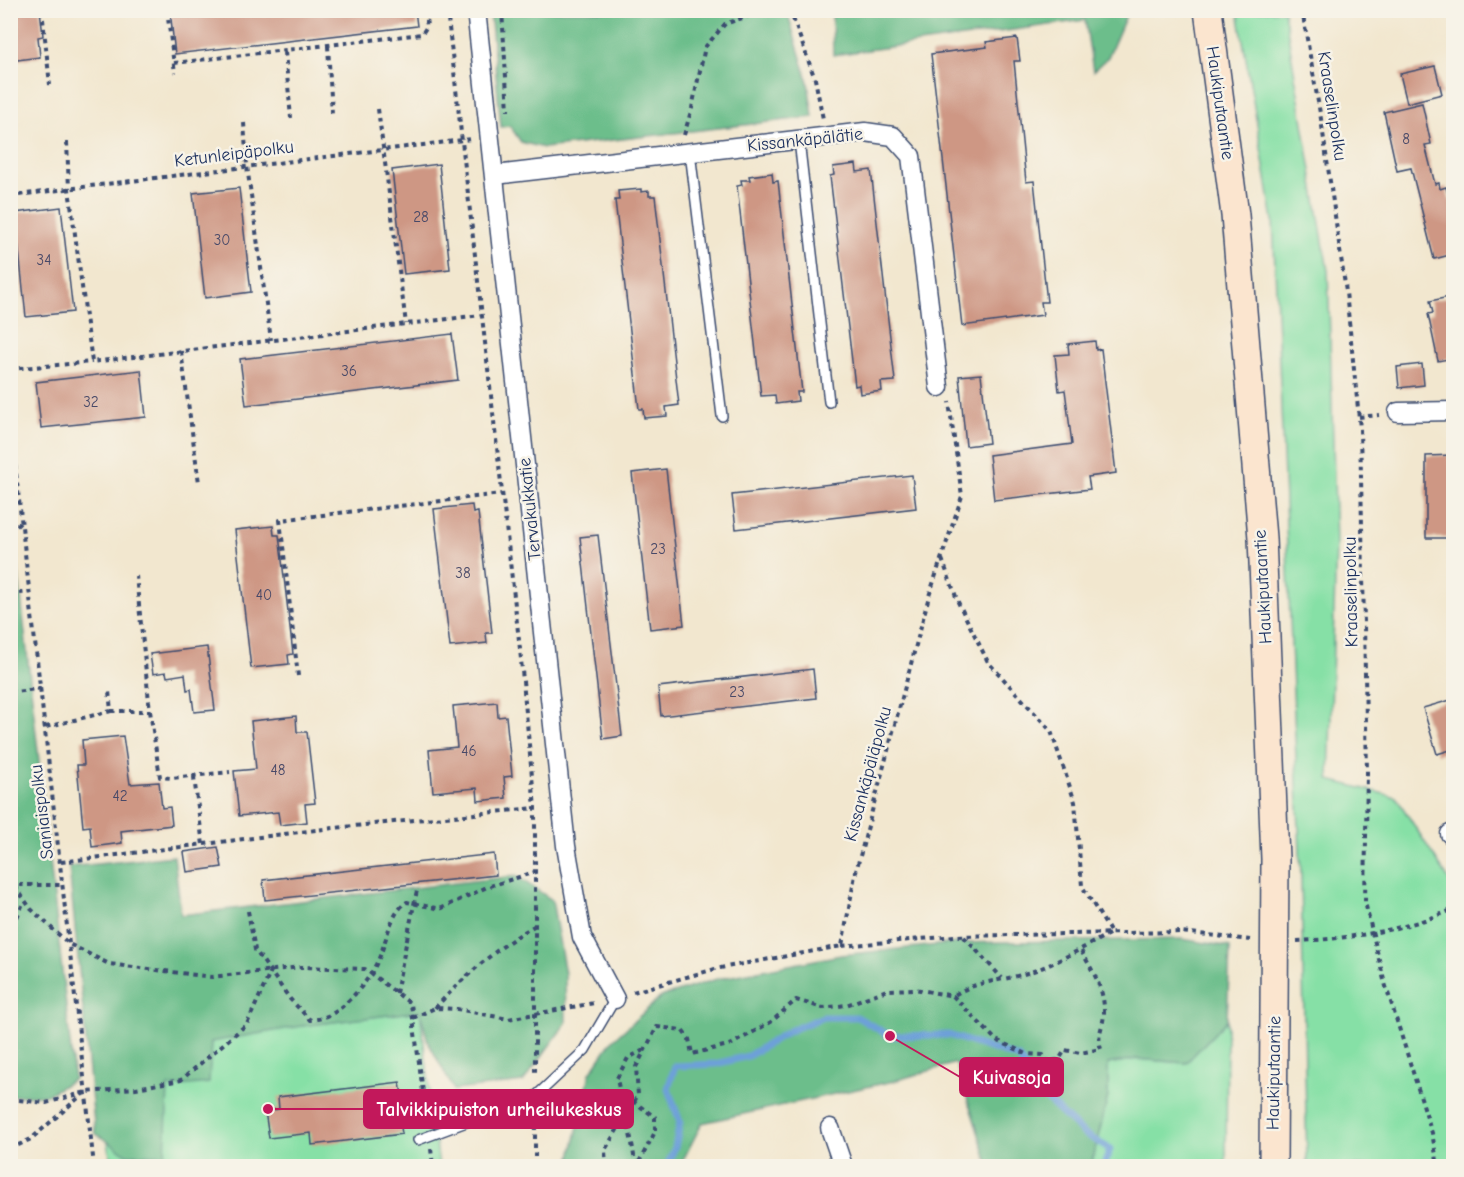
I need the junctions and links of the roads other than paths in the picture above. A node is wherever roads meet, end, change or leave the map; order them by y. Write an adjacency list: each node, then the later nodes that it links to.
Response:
1 (476, 10): 5 (street, Tervakukkatie)
2 (1208, 10): 15 (main road, Haukiputaantie)
3 (799, 140): 4 (street, Kissankäpälätie); 6 (street, Kissankäpälätie); 7 (lane)
4 (686, 146): 5 (street, Kissankäpälätie); 10 (lane)
5 (495, 175): 11 (street, Tervakukkatie)
6 (939, 387)
7 (829, 402)
8 (1454, 411): 9 (street)
9 (1398, 412)
10 (722, 416)
11 (615, 999): 13 (lane)
12 (830, 1128): 14 (street)
13 (418, 1140)
14 (843, 1167)
15 (1273, 1167)

